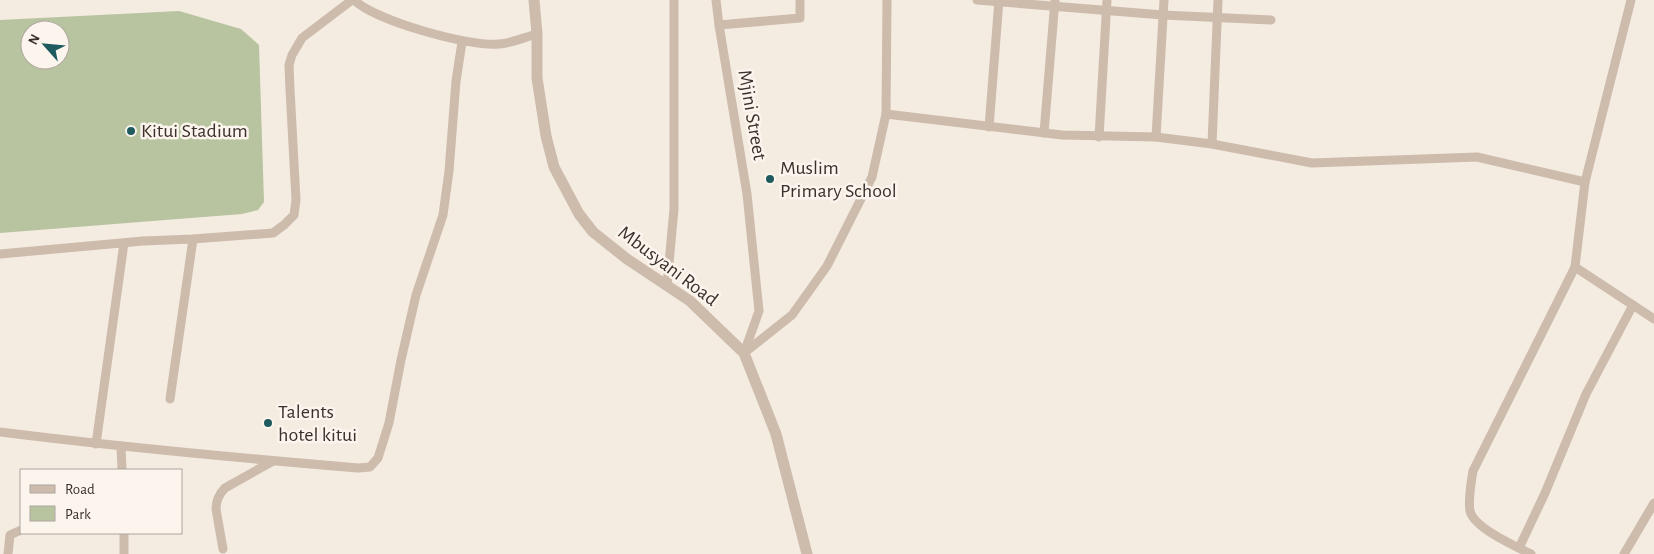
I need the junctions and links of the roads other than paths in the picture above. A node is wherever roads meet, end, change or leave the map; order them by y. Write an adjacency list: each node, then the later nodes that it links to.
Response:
1 (353, 0): 20 (street); 28 (street)
2 (534, 0): 19 (street, Mbusyani Road)
3 (674, 0): 32 (street)
4 (716, 0): 18 (street, Mjini Street)
5 (800, 0): 18 (street)
6 (887, 0): 21 (street)
7 (977, 0): 12 (street)
8 (1107, 0): 14 (street)
9 (1164, 0): 15 (street)
10 (1218, 0): 16 (street)
11 (1631, 0): 27 (street)
12 (999, 1): 13 (street); 22 (street)
13 (1055, 3): 14 (street); 23 (street)
14 (1106, 10): 15 (street); 24 (street)
15 (1163, 15): 16 (street); 25 (street)
16 (1218, 18): 17 (street); 26 (street)
17 (1271, 20)
18 (719, 25): 35 (street, Mjini Street)
19 (537, 34): 20 (street); 32 (street, Mbusyani Road)
20 (462, 42): 40 (street)
21 (886, 114): 22 (street); 35 (street)
22 (990, 127): 23 (street)
23 (1044, 133): 24 (street)
24 (1099, 137): 25 (street)
25 (1156, 137): 26 (street)
26 (1212, 144): 27 (street)
27 (1585, 182): 31 (street)
28 (193, 239): 29 (street); 36 (street)
29 (124, 243): 30 (street); 38 (street)
30 (0, 254)
31 (1575, 267): 33 (street); 45 (street)
32 (666, 285): 35 (street, Mbusyani Road)
33 (1633, 305): 34 (street); 45 (street)
34 (1654, 318)
35 (744, 353): 49 (street, Mbusyani Road)
36 (170, 399)
37 (0, 432): 38 (street)
38 (96, 444): 39 (street)
39 (121, 446): 40 (street); 41 (street)
40 (272, 461): 46 (street)
41 (122, 469)
42 (1654, 503): 51 (street)
43 (20, 531): 47 (street)
44 (124, 534): 48 (street)
45 (1519, 548): 50 (street)
46 (223, 549)
47 (8, 554)
48 (124, 554)
49 (807, 554)
50 (1530, 554)
51 (1624, 554)

